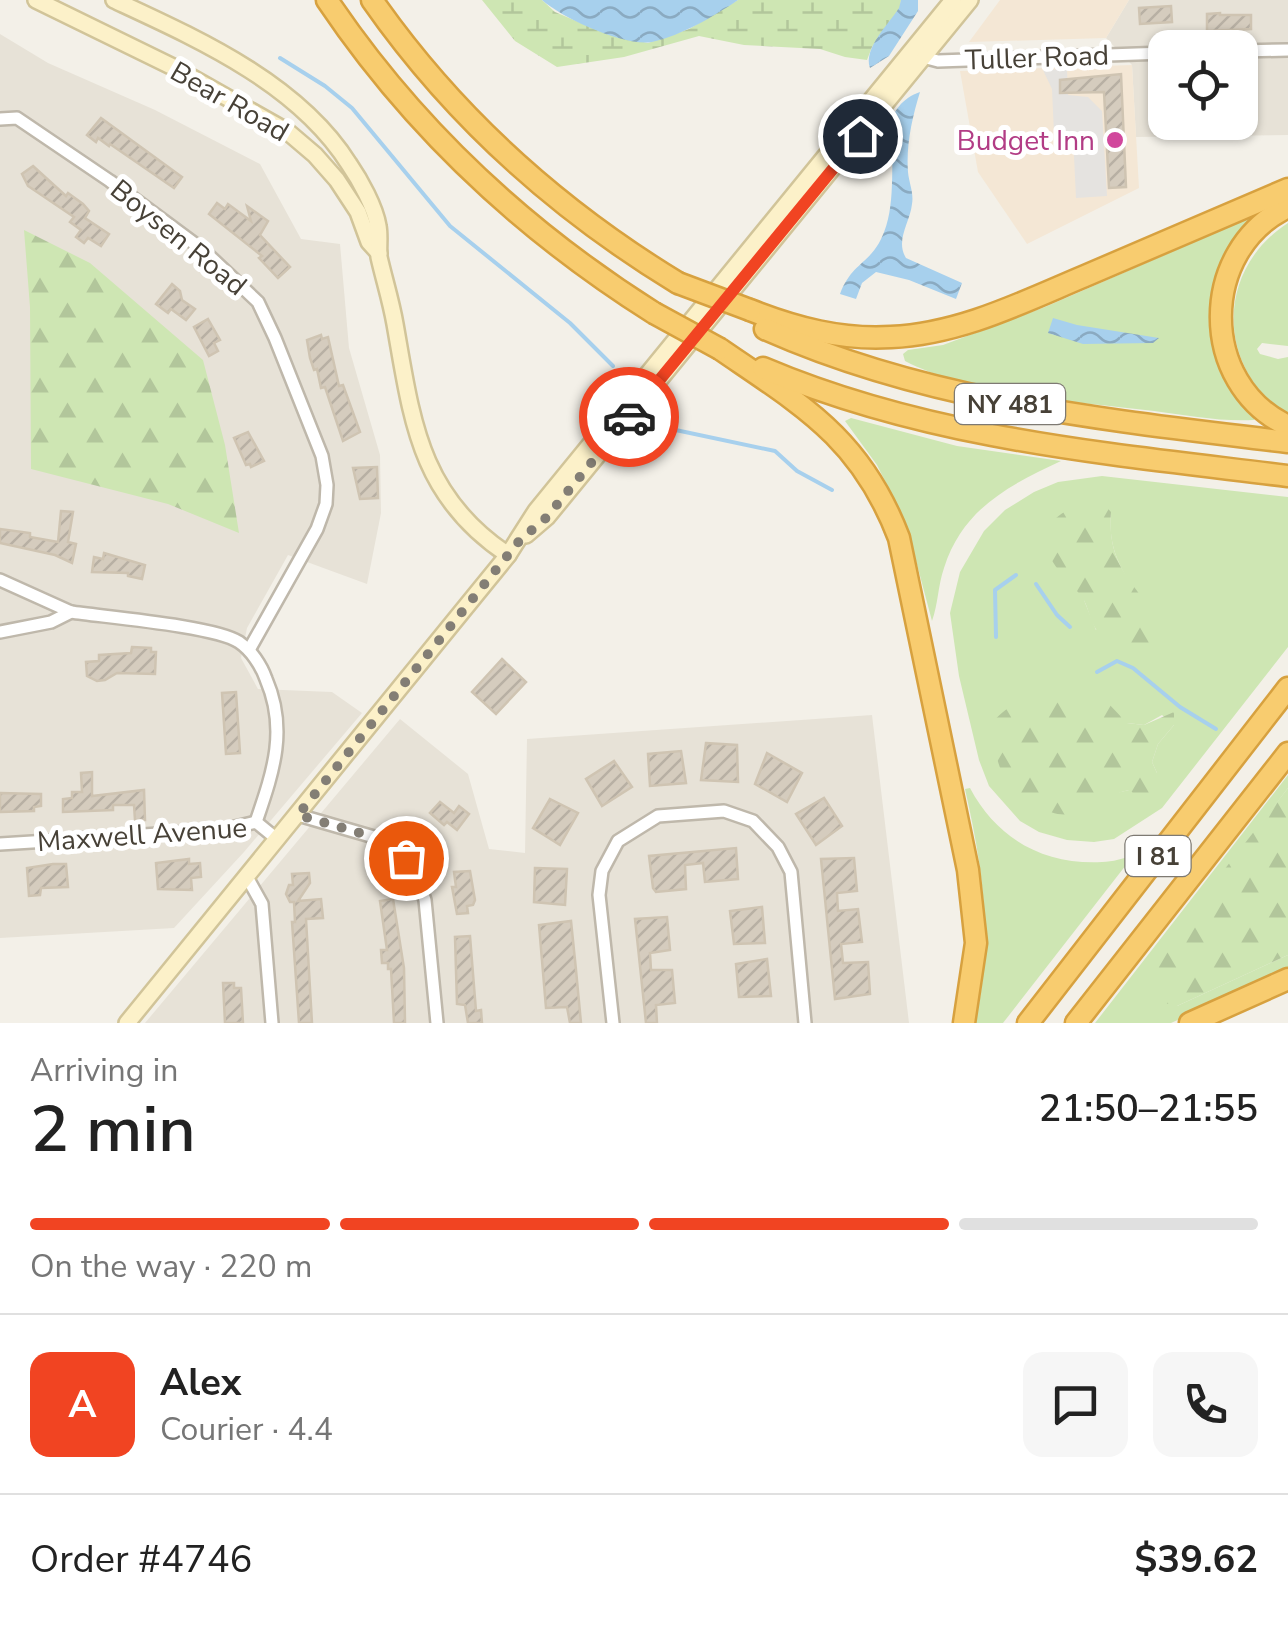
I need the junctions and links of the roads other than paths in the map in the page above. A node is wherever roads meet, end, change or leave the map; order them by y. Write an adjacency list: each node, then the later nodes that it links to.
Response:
1 (36, 0): 14 (street, Bear Road)
2 (114, 0): 14 (street, Bear Road)
3 (327, 0): 16 (highway, NY 481, bridge)
4 (372, 0): 15 (highway, NY 481, bridge)
5 (954, 0): 10 (street)
6 (970, 0): 10 (street)
7 (1288, 50): 8 (street)
8 (1258, 51)
9 (1148, 54): 10 (street, Tuller Road)
10 (917, 55): 20 (street)
11 (0, 119): 24 (street, Boysen Road)
12 (1288, 190): 15 (highway)
13 (1288, 206): 17 (highway)
14 (378, 253): 20 (street, Bear Road)
15 (747, 315): 18 (highway, NY 481)
16 (720, 349): 19 (highway, NY 481); 38 (highway)
17 (1288, 426)
18 (1288, 442)
19 (1288, 476)
20 (508, 555): 27 (street)
21 (0, 580): 22 (street)
22 (70, 612): 23 (street); 24 (street)
23 (0, 632)
24 (249, 650): 28 (street)
25 (1288, 688): 39 (highway, I 81)
26 (1288, 752): 40 (highway, I 81)
27 (298, 815): 29 (street); 35 (street)
28 (256, 822): 29 (street, Maxwell Avenue); 30 (street, Maxwell Avenue)
29 (278, 840): 31 (street)
30 (0, 844)
31 (247, 877): 33 (street); 34 (street)
32 (1288, 979): 41 (highway)
33 (127, 1023)
34 (272, 1023)
35 (437, 1023)
36 (613, 1023): 37 (street)
37 (805, 1023)
38 (964, 1023)
39 (1028, 1023)
40 (1076, 1023)
41 (1190, 1023)

